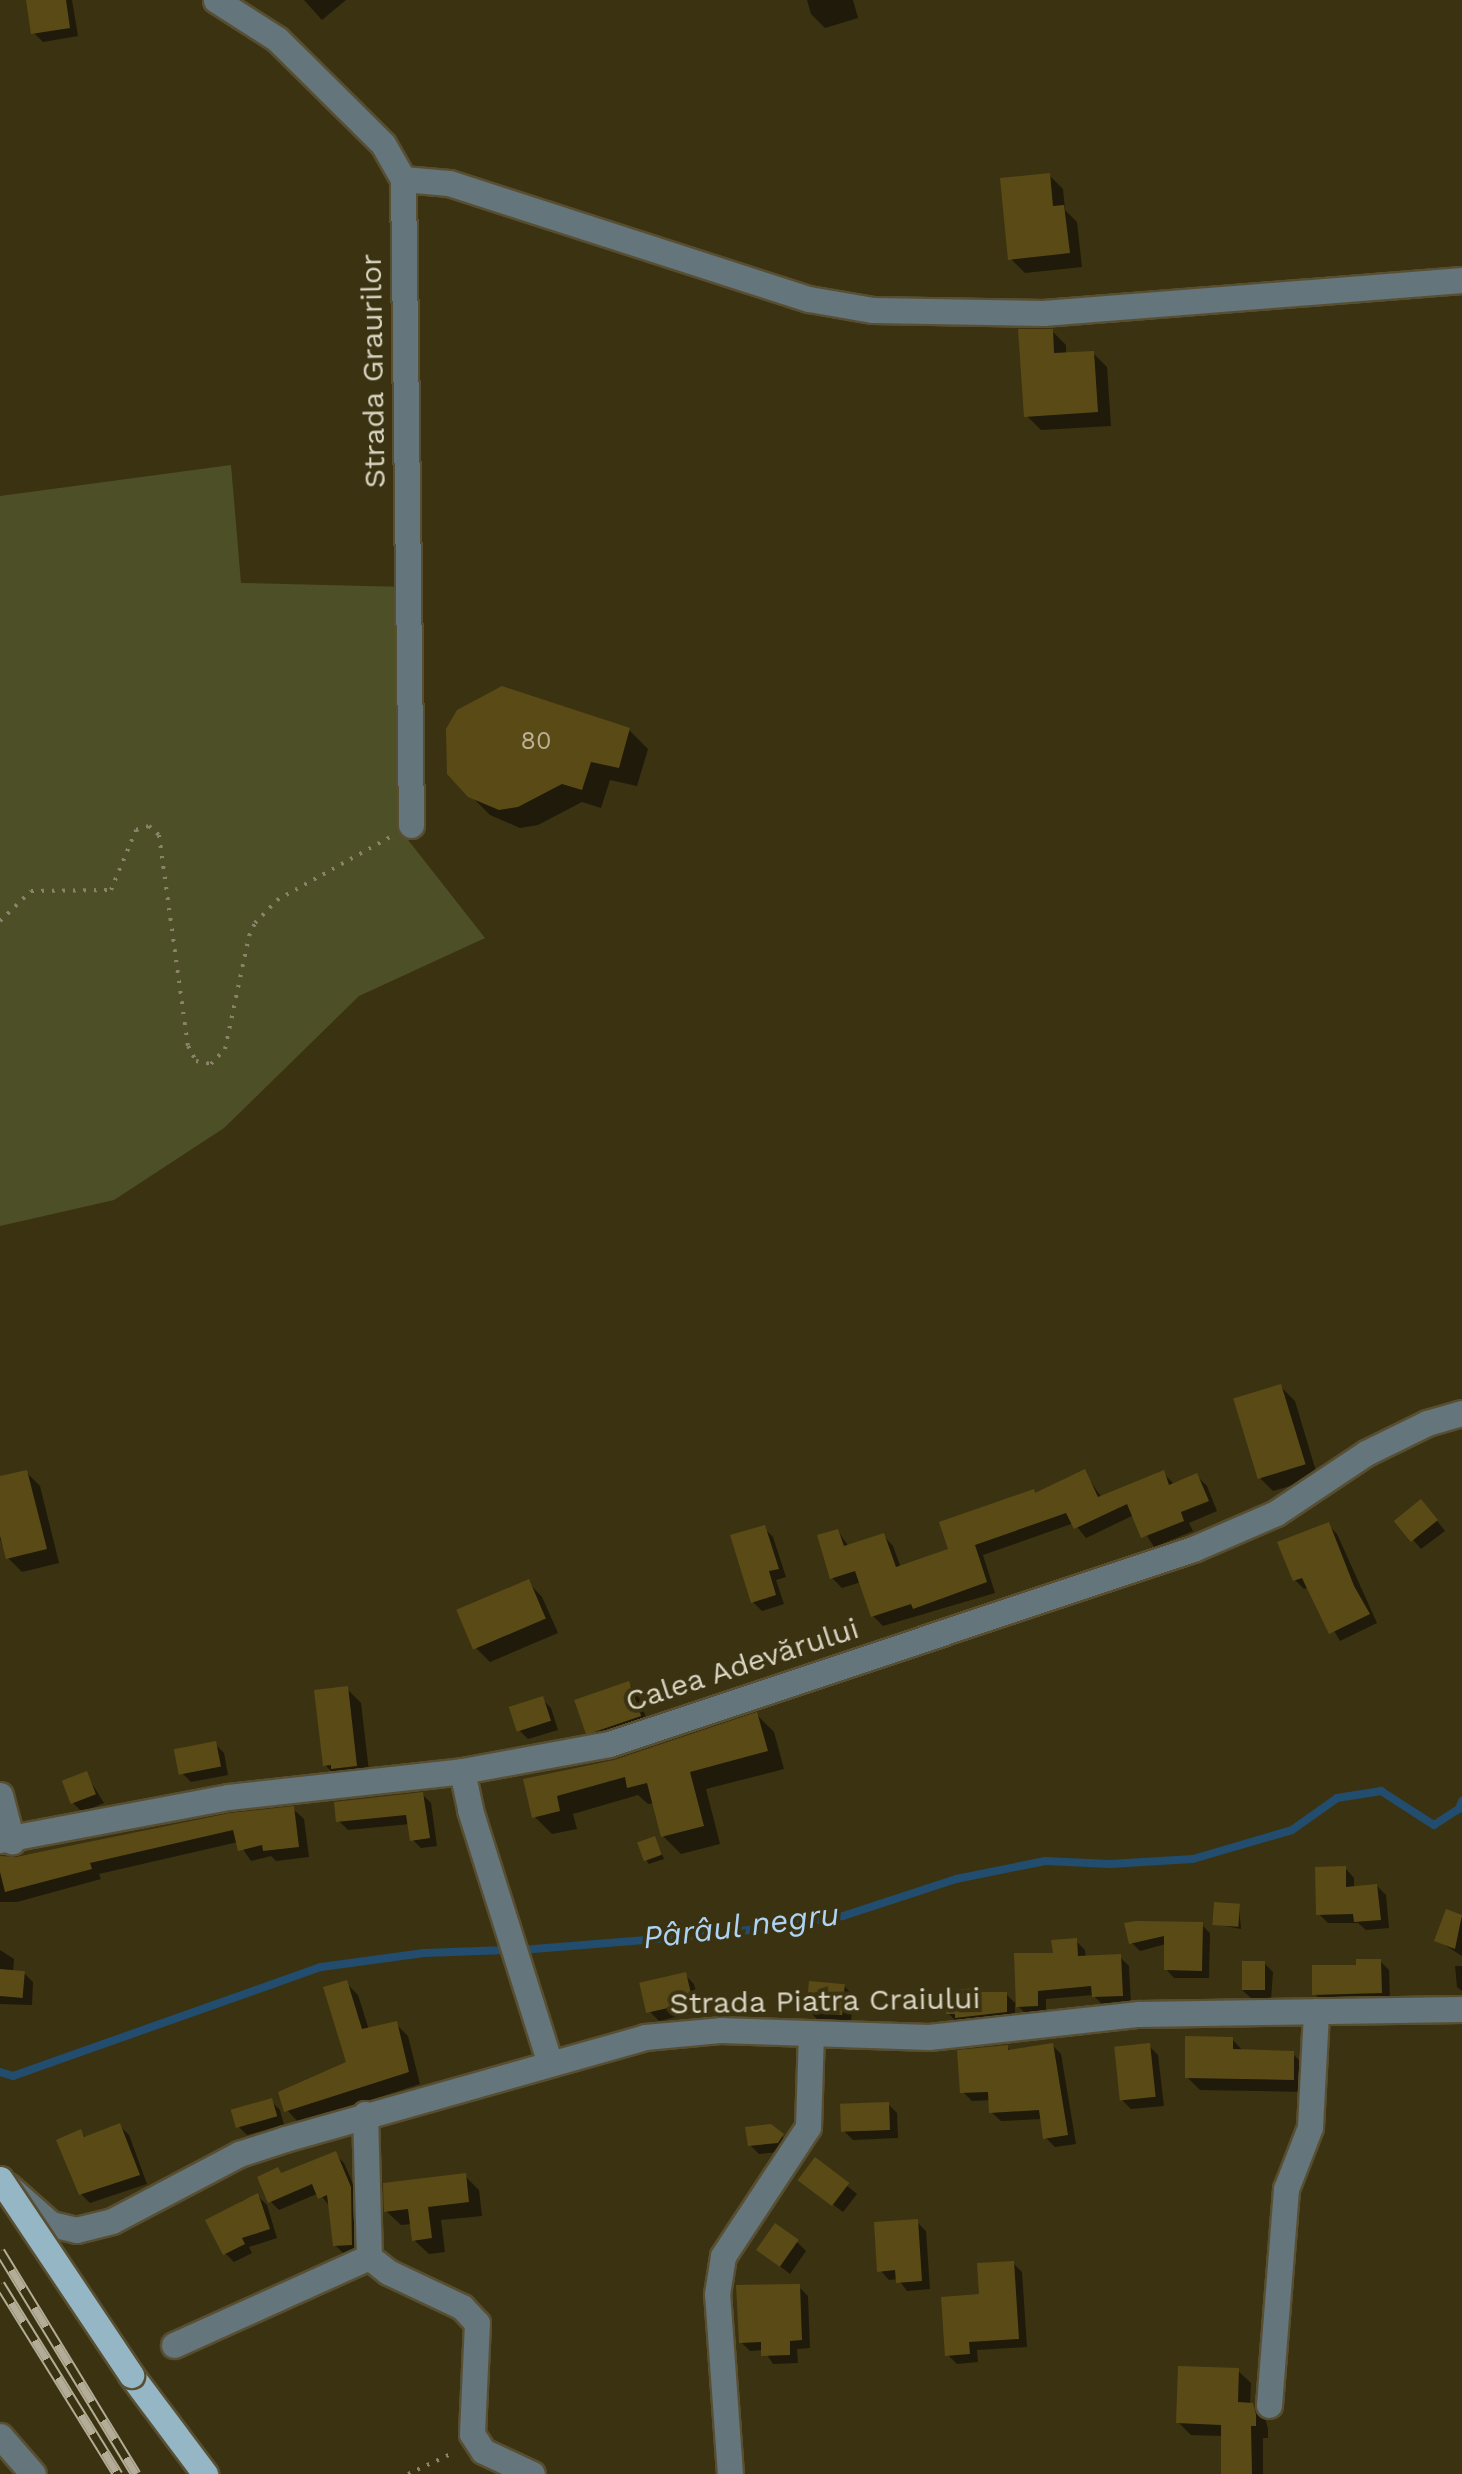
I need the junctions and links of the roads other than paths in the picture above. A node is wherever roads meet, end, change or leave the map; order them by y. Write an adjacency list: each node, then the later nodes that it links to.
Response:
1 (216, 0): 2 (street)
2 (403, 180): 3 (street); 4 (street, Strada Graurilor)
3 (1462, 280)
4 (411, 825)
5 (1462, 1413): 6 (street, Calea Adevărului)
6 (462, 1771): 8 (street, Calea Adevărului); 12 (street)
7 (0, 1795): 8 (street)
8 (6, 1841)
9 (1462, 2009): 10 (street, Strada Piatra Craiului)
10 (1316, 2011): 11 (street, Strada Piatra Craiului); 17 (street)
11 (811, 2034): 12 (street, Strada Piatra Craiului); 22 (street)
12 (549, 2061): 13 (street, Strada Piatra Craiului)
13 (364, 2114): 14 (street, Strada Piatra Craiului); 15 (street)
14 (0, 2180): 20 (main road, bridge)
15 (369, 2257): 16 (street); 21 (street)
16 (174, 2345)
17 (1269, 2406)
18 (0, 2436): 19 (street)
19 (32, 2474)
20 (205, 2474)
21 (532, 2474)
22 (730, 2474)

